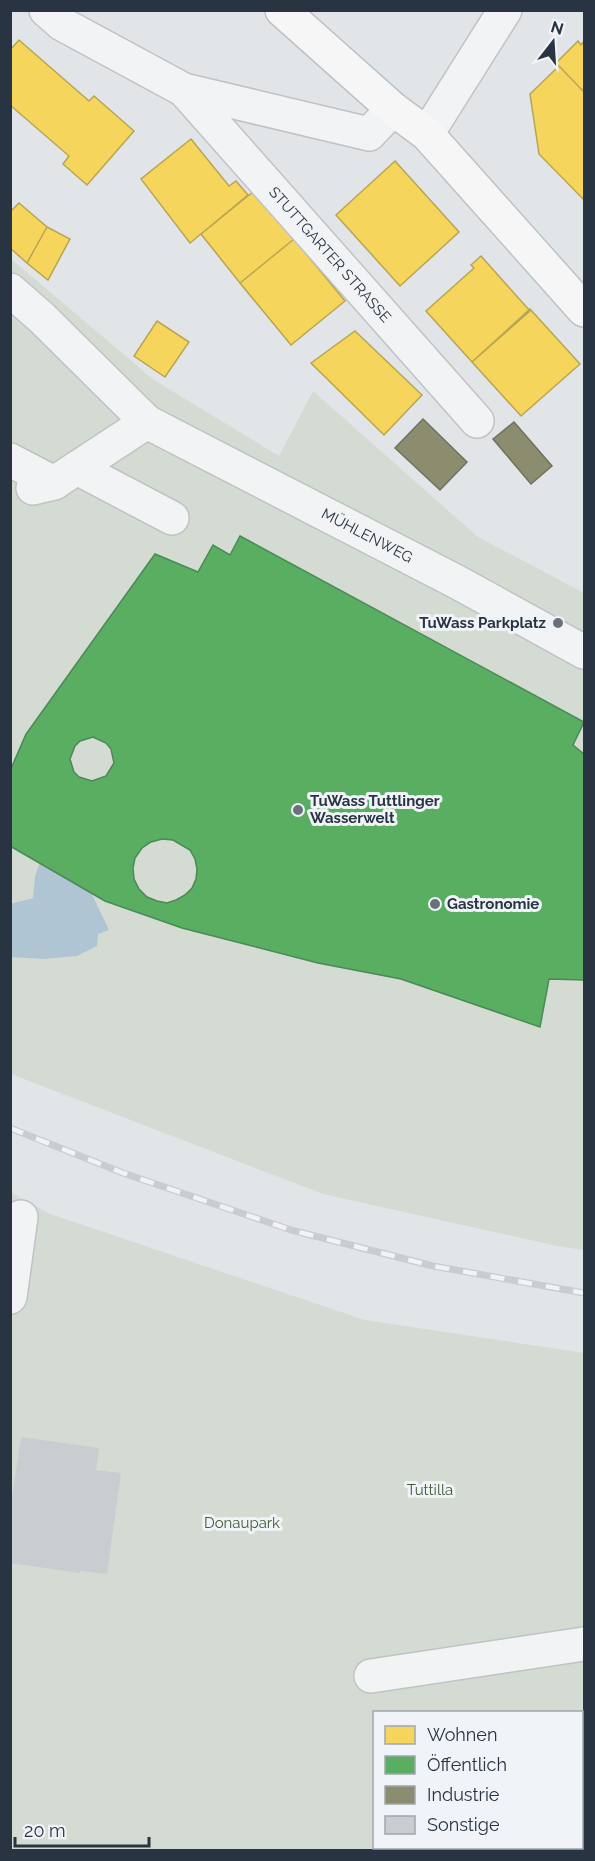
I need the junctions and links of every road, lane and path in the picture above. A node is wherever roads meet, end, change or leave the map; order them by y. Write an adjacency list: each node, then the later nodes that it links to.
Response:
1 (46, 10): 4 (street, STUTTGARTER STRASSE)
2 (282, 10): 5 (main road)
3 (505, 10): 6 (street)
4 (184, 90): 5 (street, STUTTGARTER STRASSE); 9 (street, STUTTGARTER STRASSE)
5 (393, 109): 6 (main road)
6 (427, 134): 8 (main road)
7 (10, 290): 10 (street, MÜHLENWEG)
8 (585, 310)
9 (477, 421)
10 (147, 422): 12 (street); 14 (street, MÜHLENWEG)
11 (10, 460): 12 (street)
12 (55, 480): 13 (street)
13 (172, 518)
14 (585, 652)
15 (21, 1217): 16 (street)
16 (10, 1297)
17 (585, 1644): 18 (street)
18 (371, 1676)

